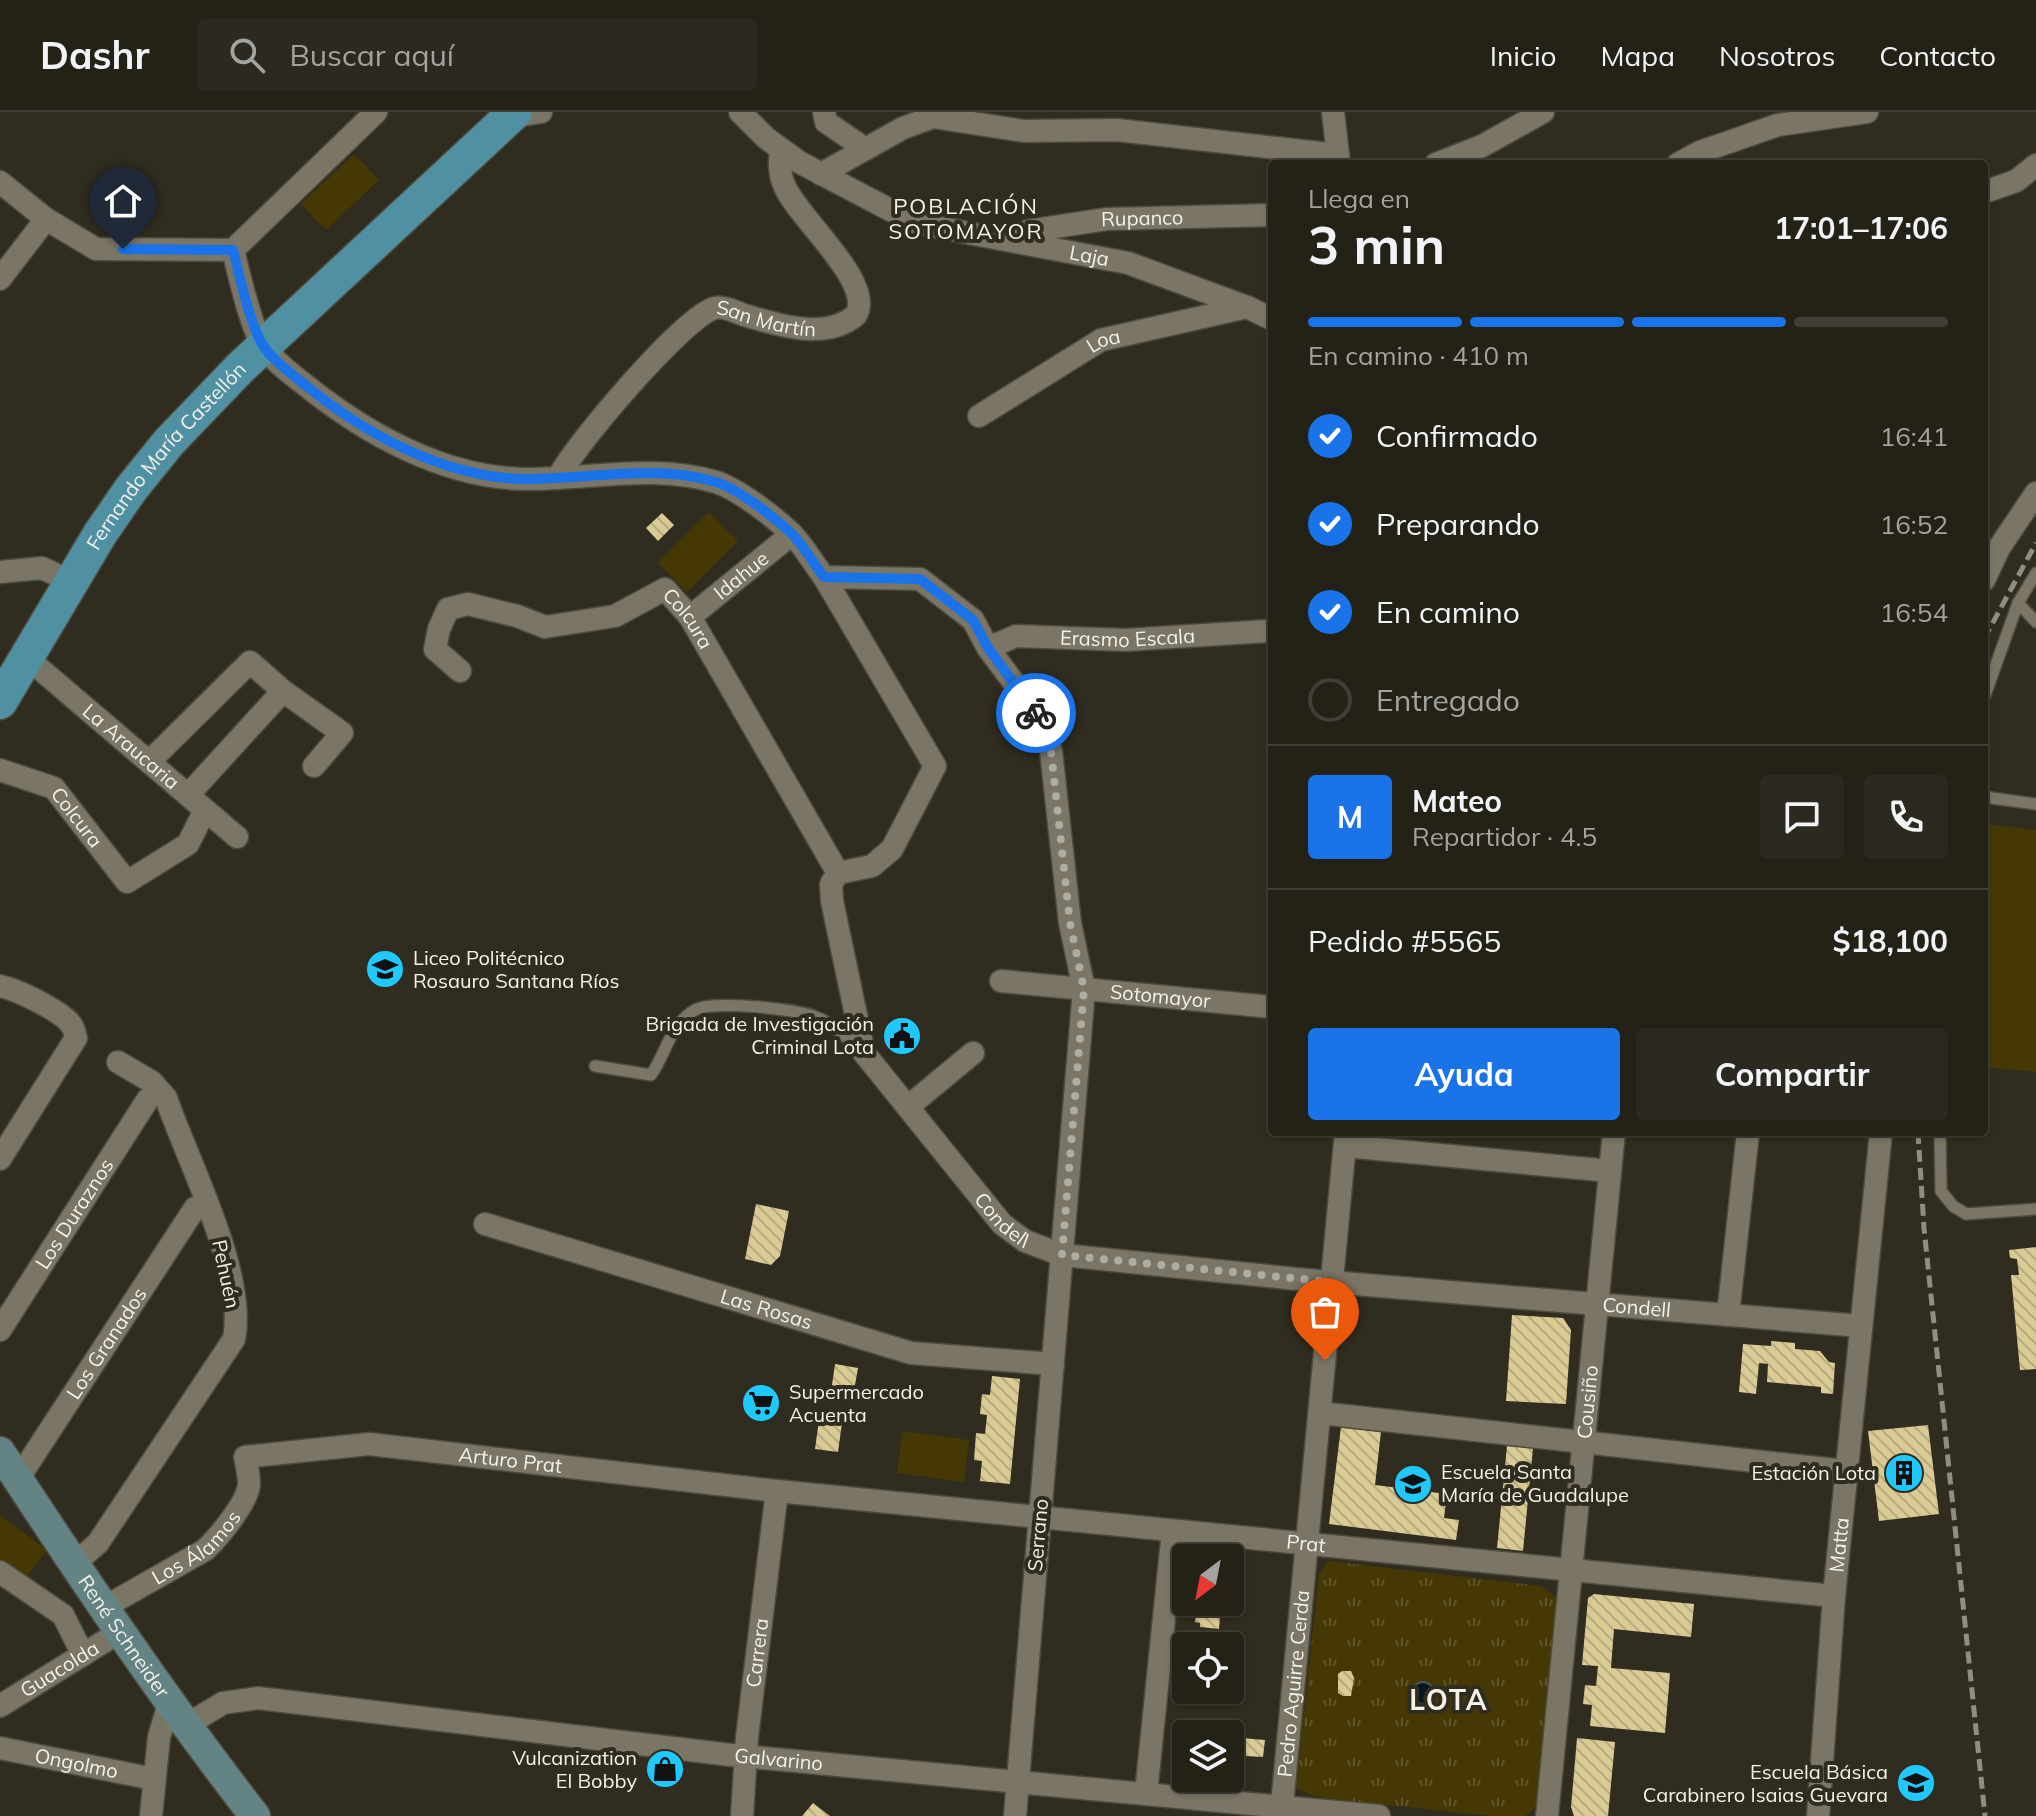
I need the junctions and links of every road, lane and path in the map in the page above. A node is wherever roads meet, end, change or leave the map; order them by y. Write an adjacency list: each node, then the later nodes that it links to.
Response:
1 (376, 112): 21 (street)
2 (740, 112): 10 (street, Laja)
3 (824, 112): 9 (street)
4 (1333, 112): 11 (street)
5 (1543, 112): 12 (street)
6 (1867, 112): 13 (street)
7 (522, 114): 25 (main road, Fernando María Castellón)
8 (940, 114): 9 (street); 11 (street)
9 (864, 148): 15 (street)
10 (781, 150): 15 (street, Laja); 27 (street, San Martín)
11 (1338, 160)
12 (1446, 160)
13 (1685, 160)
14 (2036, 165): 17 (street)
15 (821, 174): 20 (street, Laja)
16 (0, 182): 19 (street)
17 (1988, 191)
18 (1268, 215): 20 (street, Rupanco)
19 (46, 219): 21 (street); 22 (street)
20 (1017, 241): 23 (street, Laja)
21 (233, 250): 25 (street)
22 (0, 279)
23 (1247, 307): 24 (street, Laja); 26 (street, Loa)
24 (1268, 317)
25 (263, 346): 27 (street); 34 (main road, Fernando María Castellón)
26 (979, 416)
27 (558, 478): 29 (street)
28 (2036, 493): 30 (street)
29 (792, 534): 33 (street); 36 (street, Idahue)
30 (1988, 571)
31 (0, 572): 34 (street)
32 (2036, 573): 35 (lane)
33 (824, 577): 39 (street, Serrano); 52 (street)
34 (70, 581): 40 (main road, Fernando María Castellón)
35 (2018, 603): 37 (lane); 42 (lane)
36 (690, 617): 41 (street, Colcura); 52 (street, Colcura)
37 (2036, 622)
38 (1268, 631): 39 (street, Erasmo Escala)
39 (988, 648): 55 (street, Serrano)
40 (26, 657): 44 (main road, Fernando María Castellón); 45 (street, La Araucaria)
41 (460, 671)
42 (1988, 687)
43 (283, 691): 45 (street); 46 (street); 49 (street)
44 (0, 702)
45 (149, 762): 49 (street, La Araucaria)
46 (314, 766)
47 (0, 770): 49 (street, Colcura)
48 (1988, 798): 50 (lane)
49 (196, 803): 51 (street, La Araucaria)
50 (2036, 804)
51 (237, 837)
52 (838, 873): 57 (street, Condell)
53 (1001, 981): 55 (street, Sotomayor)
54 (0, 986): 68 (street)
55 (1084, 989): 56 (street, Sotomayor); 73 (street, Serrano)
56 (1268, 1007)
57 (864, 1053): 60 (lane); 62 (street, Condell)
58 (973, 1053): 62 (street)
59 (118, 1062): 90 (street, Pehuén)
60 (595, 1066)
61 (148, 1099): 78 (street, Los Duraznos)
62 (909, 1106): 73 (street, Condell)
63 (1614, 1136): 69 (street, Cousiño)
64 (1748, 1136): 76 (street)
65 (1881, 1136): 77 (street, Matta)
66 (1940, 1136): 71 (lane)
67 (1346, 1139): 69 (street); 74 (street, Pedro Aguirre Cerda)
68 (0, 1159)
69 (1610, 1171): 75 (street, Cousiño)
70 (195, 1208): 85 (street, Los Granados)
71 (2036, 1209)
72 (485, 1224): 79 (street, Las Rosas)
73 (1062, 1255): 74 (street, Condell); 79 (street, Serrano)
74 (1332, 1282): 75 (street, Condell); 80 (street, Pedro Aguirre Cerda)
75 (1597, 1304): 76 (street, Condell); 81 (street, Cousiño)
76 (1728, 1315): 77 (street, Condell)
77 (1861, 1326): 84 (street, Matta)
78 (0, 1330)
79 (1053, 1364): 87 (street, Serrano)
80 (1320, 1413): 81 (street); 89 (street, Pedro Aguirre Cerda)
81 (1583, 1442): 84 (street); 91 (street, Cousiño)
82 (0, 1452): 85 (main road, René Schneider)
83 (245, 1457): 86 (street, Arturo Prat); 94 (street, Los Álamos)
84 (1845, 1471): 93 (street, Matta)
85 (18, 1479): 90 (main road, René Schneider)
86 (777, 1491): 87 (street, Prat); 99 (street, Carrera)
87 (1040, 1518): 88 (street, Prat); 101 (street, Serrano)
88 (1173, 1531): 89 (street, Prat); 102 (street)
89 (1307, 1545): 91 (street, Prat); 103 (street, Pedro Aguirre Cerda)
90 (74, 1564): 94 (main road, René Schneider)
91 (1571, 1571): 93 (street, Prat); 109 (street, Cousiño)
92 (0, 1572): 95 (street)
93 (1834, 1596): 110 (street, Matta)
94 (111, 1620): 95 (street, Guacolda); 97 (main road, René Schneider)
95 (83, 1655): 96 (street, Guacolda)
96 (0, 1706)
97 (177, 1715): 99 (street, Galvarino); 100 (street); 105 (main road, René Schneider)
98 (0, 1748): 100 (street, Ongolmo)
99 (745, 1756): 101 (street, Galvarino); 106 (street, Carrera)
100 (154, 1779): 104 (street)
101 (1018, 1781): 102 (street, Galvarino); 107 (street, Serrano)
102 (1146, 1793): 103 (street, Galvarino)
103 (1282, 1805): 108 (street, Galvarino)
104 (151, 1816)
105 (255, 1816)
106 (742, 1816)
107 (1015, 1816)
108 (1379, 1816)
109 (1547, 1816)
110 (1818, 1816)

